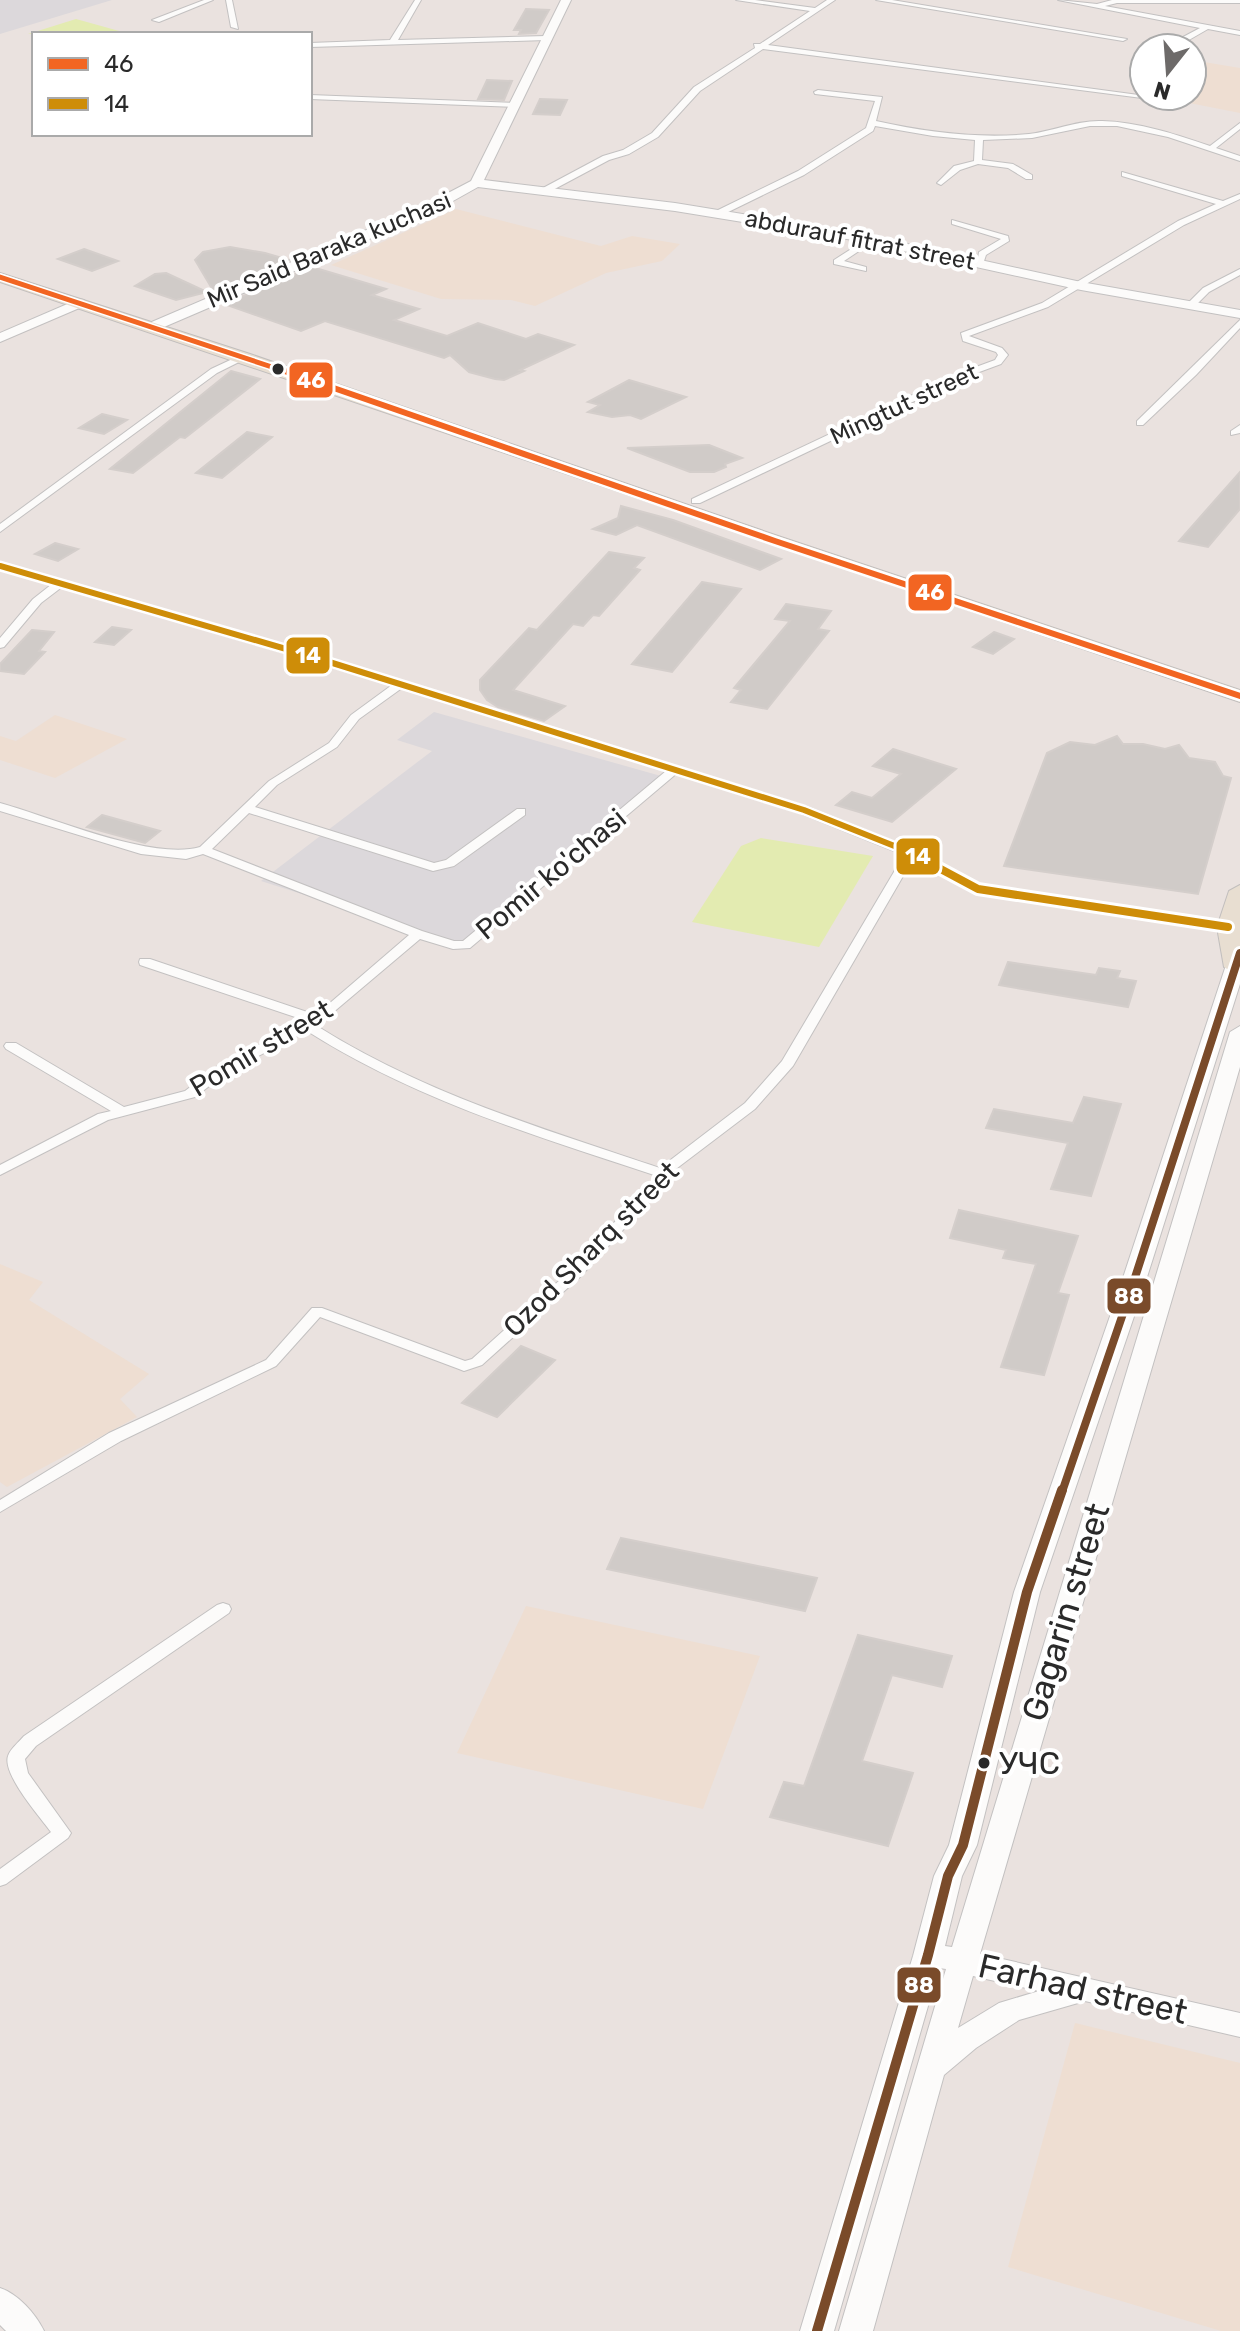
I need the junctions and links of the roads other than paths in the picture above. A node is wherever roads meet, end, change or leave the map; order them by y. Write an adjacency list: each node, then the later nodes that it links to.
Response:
1 (210, 0): 12 (street)
2 (229, 0): 13 (street)
3 (418, 0): 19 (street)
4 (566, 0): 17 (street, Mir Said Baraka kuchasi)
5 (739, 0): 11 (street)
6 (832, 0): 11 (street)
7 (879, 0): 18 (street)
8 (1061, 0): 10 (street)
9 (1240, 1): 10 (street)
10 (1092, 7): 14 (street)
11 (815, 10): 21 (street)
12 (156, 20)
13 (235, 27)
14 (1207, 27): 15 (street); 16 (street)
15 (1198, 32)
16 (1240, 33)
17 (546, 38): 19 (street); 25 (street, Mir Said Baraka kuchasi)
18 (1123, 39)
19 (393, 42): 20 (street)
20 (312, 45)
21 (757, 46): 23 (street); 36 (street)
22 (818, 92): 26 (street)
23 (1128, 94)
24 (312, 97): 25 (street)
25 (514, 105): 34 (street, Mir Said Baraka kuchasi)
26 (874, 123): 28 (street); 39 (street)
27 (1240, 125): 29 (street)
28 (979, 138): 29 (street); 31 (street)
29 (1212, 148): 30 (street)
30 (1240, 159)
31 (978, 162): 33 (street); 35 (street)
32 (1125, 174): 38 (street)
33 (1029, 177)
34 (476, 183): 36 (street, abdurauf fitrat street); 51 (street, Mir Said Baraka kuchasi)
35 (941, 183)
36 (546, 190): 39 (street, abdurauf fitrat street)
37 (1240, 196): 38 (street, Mingtut street)
38 (1224, 204): 47 (street, Mingtut street)
39 (717, 214): 41 (street, abdurauf fitrat street)
40 (955, 222): 42 (street)
41 (873, 239): 42 (street, abdurauf fitrat street); 44 (street)
42 (980, 262): 47 (street, abdurauf fitrat street)
43 (0, 266): 51 (main road)
44 (863, 269)
45 (1240, 272): 49 (street)
46 (0, 277): 48 (main road)
47 (1081, 286): 49 (street, abdurauf fitrat street); 57 (street, Mingtut street)
48 (79, 303): 53 (main road); 54 (street)
49 (1191, 305): 50 (street, abdurauf fitrat street)
50 (1240, 314)
51 (169, 320): 53 (street, Mir Said Baraka kuchasi); 57 (main road)
52 (1240, 323): 56 (street)
53 (152, 327): 55 (main road)
54 (0, 338)
55 (244, 357): 58 (street); 64 (main road)
56 (1140, 423)
57 (696, 501): 62 (main road)
58 (0, 529)
59 (0, 566): 60 (street)
60 (61, 583): 61 (street); 63 (street)
61 (0, 645)
62 (1240, 681)
63 (400, 684): 65 (street); 67 (street)
64 (1240, 696)
65 (674, 770): 70 (street); 73 (street, Pomir ko'chasi)
66 (0, 807): 69 (street)
67 (249, 809): 68 (street); 69 (street)
68 (521, 812)
69 (204, 850): 73 (street)
70 (911, 853): 72 (street); 81 (street, Ozod Sharq street)
71 (1240, 891): 72 (main road)
72 (1228, 927): 74 (main road)
73 (418, 934): 76 (street, Pomir street)
74 (1238, 960): 85 (street, Gagarin street)
75 (145, 962): 76 (street)
76 (313, 1023): 79 (street, Pomir street); 81 (street)
77 (1240, 1032): 86 (street, Gagarin street)
78 (11, 1046): 79 (street)
79 (124, 1113): 80 (street, Pomir street)
80 (0, 1171)
81 (662, 1173): 82 (street, Ozod Sharq street)
82 (0, 1507)
83 (223, 1609): 84 (street)
84 (0, 1879)
85 (926, 1953): 86 (street, Farhad street); 92 (street, Gagarin street)
86 (963, 1961): 87 (street, Farhad street); 89 (street, Gagarin street)
87 (1081, 1991): 88 (street, Farhad street); 89 (street)
88 (1240, 2025)
89 (931, 2068): 93 (street, Gagarin street)
90 (0, 2302): 91 (street)
91 (27, 2331)
92 (817, 2331)
93 (856, 2331)

